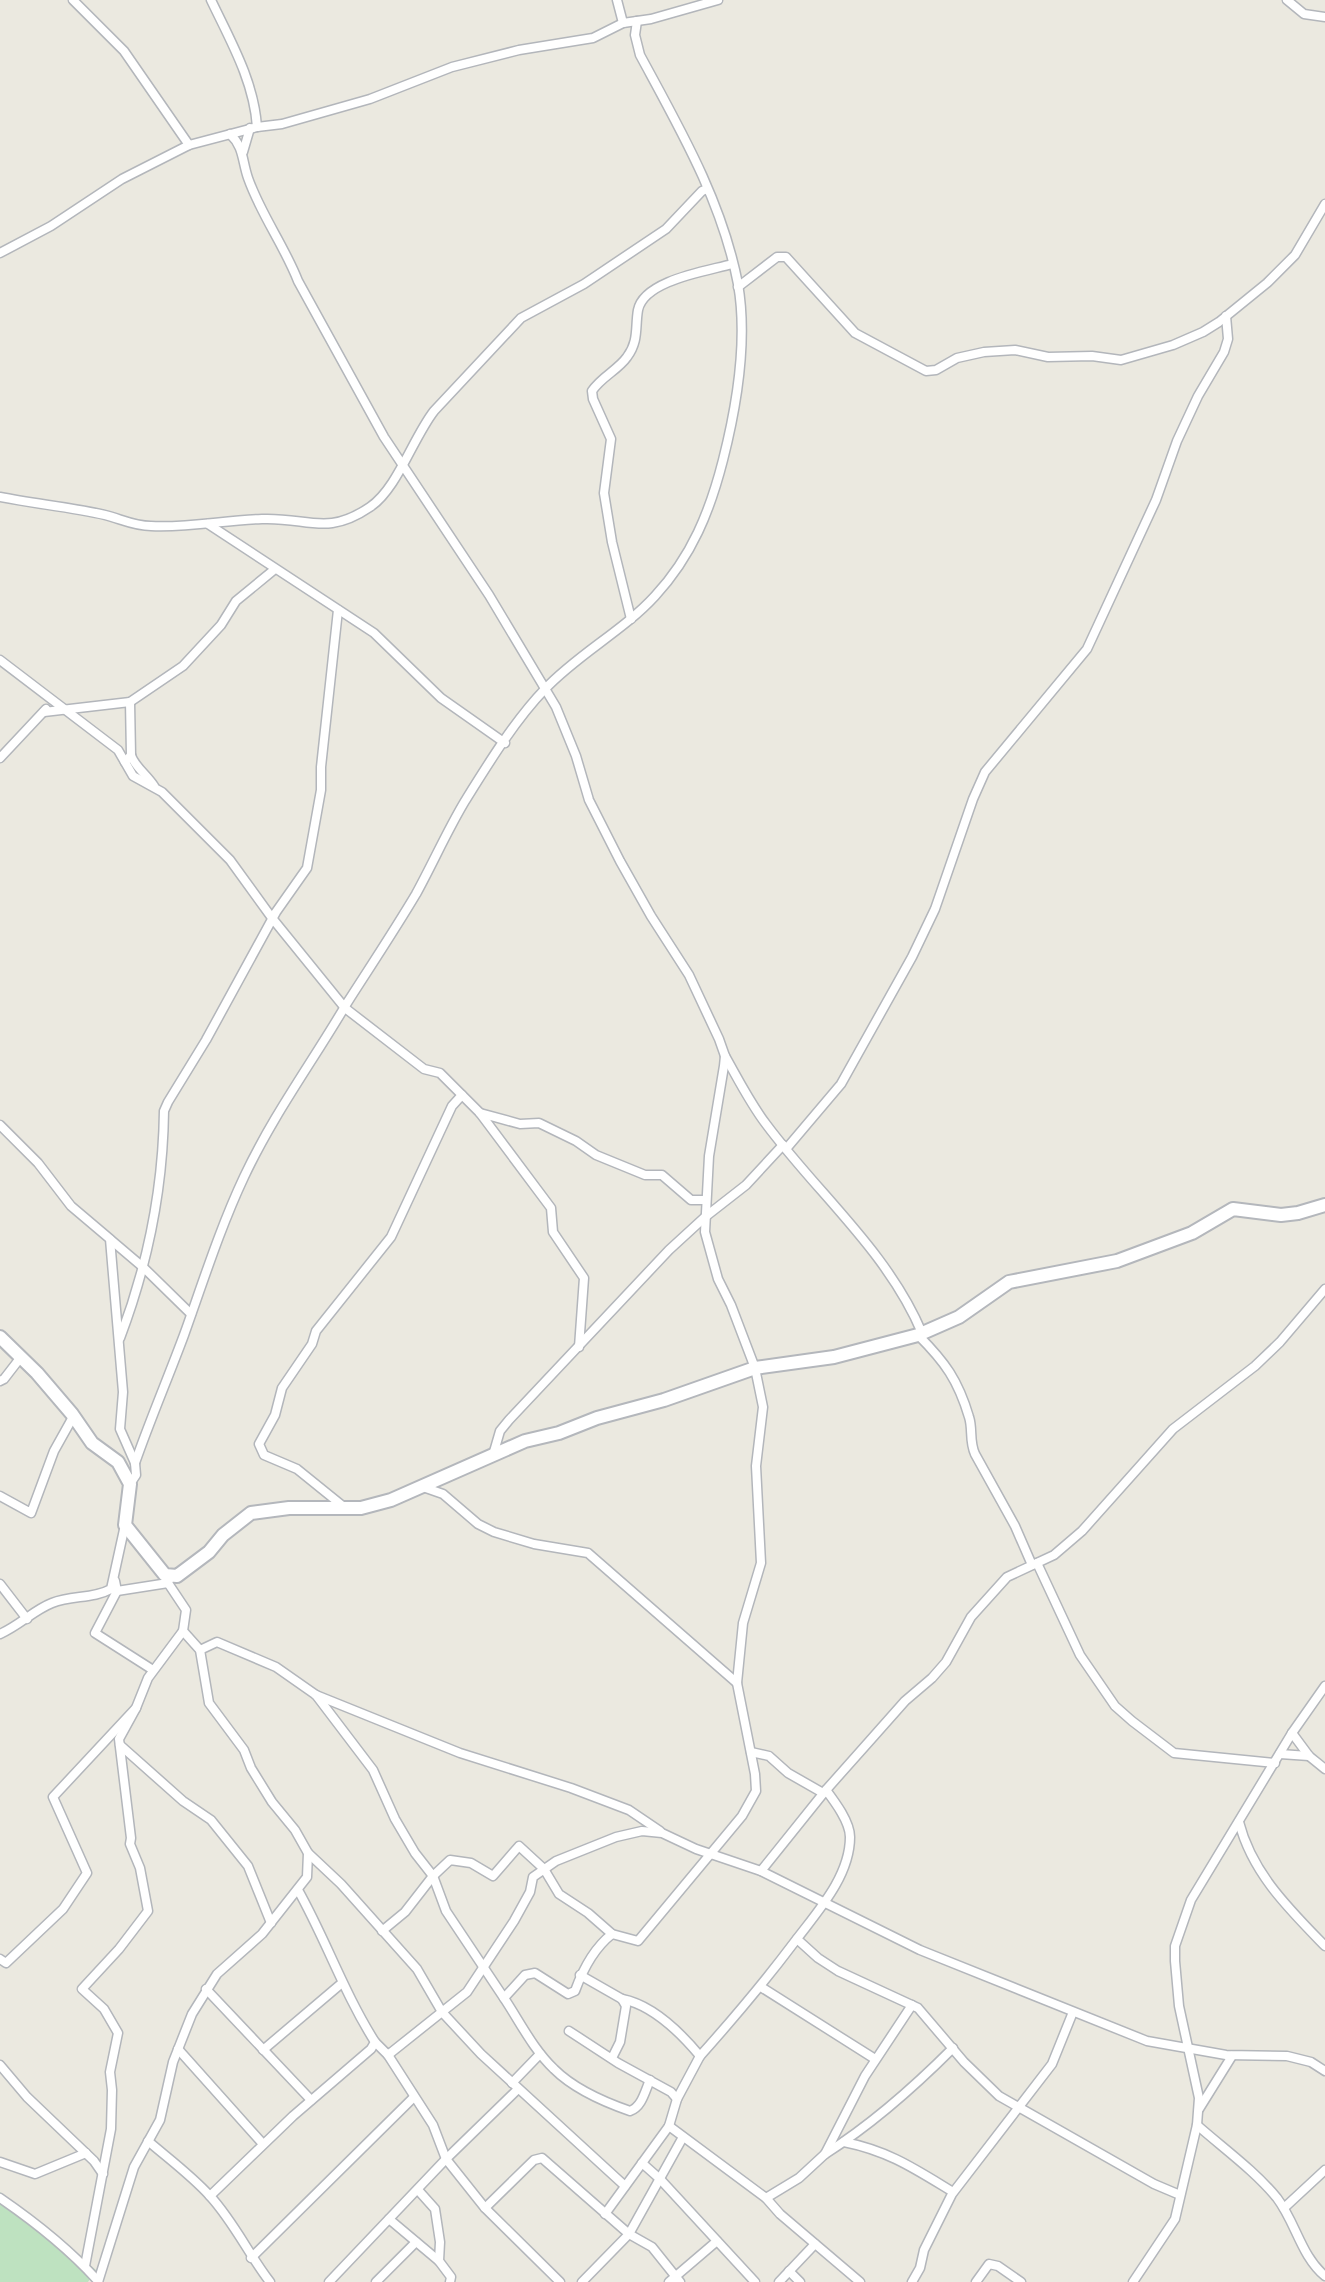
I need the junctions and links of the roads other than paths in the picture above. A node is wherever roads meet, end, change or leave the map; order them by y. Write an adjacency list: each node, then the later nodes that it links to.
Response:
1 (73, 0): 12 (street)
2 (211, 0): 10 (street)
3 (618, 0): 8 (street)
4 (718, 0): 7 (street)
5 (1287, 0): 6 (street)
6 (1325, 17)
7 (637, 21): 8 (street); 9 (street)
8 (625, 23): 9 (street); 10 (street)
9 (635, 31): 14 (street)
10 (253, 127): 11 (street); 13 (street)
11 (230, 134): 12 (street); 13 (street)
12 (189, 145): 16 (street)
13 (243, 152): 20 (street)
14 (707, 190): 17 (street); 20 (street)
15 (1325, 204): 19 (street)
16 (0, 253)
17 (732, 264): 18 (street); 25 (street)
18 (738, 287): 19 (street); 25 (street)
19 (1227, 316): 41 (street)
20 (402, 465): 22 (street); 27 (street)
21 (0, 497): 22 (street)
22 (208, 524): 23 (street)
23 (275, 569): 24 (street); 29 (street)
24 (338, 610): 32 (street); 35 (street)
25 (631, 619): 27 (street)
26 (0, 660): 28 (street)
27 (545, 689): 32 (street); 37 (street)
28 (52, 699): 30 (street); 31 (street)
29 (130, 702): 30 (street); 34 (street)
30 (65, 709): 31 (street); 34 (street)
31 (44, 712): 33 (street)
32 (505, 743): 36 (street)
33 (0, 758)
34 (128, 758): 35 (street)
35 (272, 918): 36 (street); 46 (street)
36 (345, 1008): 38 (street); 48 (street)
37 (725, 1056): 41 (street); 42 (street)
38 (462, 1095): 39 (street); 62 (street)
39 (480, 1113): 42 (street); 52 (street)
40 (0, 1125): 45 (street)
41 (785, 1147): 44 (street); 49 (street)
42 (706, 1200): 44 (street)
43 (1325, 1205): 49 (street)
44 (705, 1217): 52 (street); 54 (street)
45 (110, 1240): 46 (street); 51 (street)
46 (144, 1268): 48 (street); 51 (street)
47 (1325, 1289): 64 (street)
48 (191, 1314): 58 (street)
49 (920, 1334): 54 (street); 64 (street)
50 (0, 1337): 53 (street)
51 (120, 1338): 58 (street)
52 (579, 1347): 57 (street)
53 (21, 1357): 55 (street); 56 (street)
54 (755, 1368): 57 (street); 74 (street)
55 (0, 1381)
56 (73, 1417): 59 (street); 61 (street)
57 (494, 1455): 60 (street)
58 (135, 1463): 59 (street)
59 (131, 1484): 63 (street)
60 (420, 1487): 62 (street); 74 (street)
61 (0, 1496)
62 (346, 1509): 66 (street)
63 (125, 1525): 65 (street); 66 (street)
64 (1035, 1564): 83 (street); 85 (street)
65 (115, 1577): 68 (street); 69 (street)
66 (169, 1580): 68 (street); 70 (street)
67 (0, 1584): 69 (street)
68 (117, 1591): 73 (street)
69 (27, 1619): 71 (street)
70 (183, 1631): 72 (street); 73 (street)
71 (0, 1634)
72 (200, 1650): 76 (street); 88 (street)
73 (153, 1670): 77 (street)
74 (737, 1683): 80 (street)
75 (1325, 1686): 78 (street)
76 (316, 1695): 87 (street); 92 (street)
77 (136, 1708): 79 (street); 100 (street)
78 (1292, 1733): 81 (street); 82 (street)
79 (120, 1745): 95 (street); 144 (street)
80 (751, 1752): 85 (street); 89 (street)
81 (1280, 1754): 82 (street); 83 (street)
82 (1309, 1756): 84 (street)
83 (1275, 1763): 86 (street)
84 (1325, 1769)
85 (825, 1792): 91 (street); 94 (street)
86 (1239, 1822): 99 (street); 114 (street)
87 (662, 1833): 89 (street); 90 (street)
88 (308, 1853): 93 (street); 96 (street)
89 (711, 1853): 91 (street); 97 (street)
90 (544, 1869): 92 (street); 97 (street); 101 (street)
91 (761, 1871): 94 (street)
92 (433, 1876): 96 (street); 101 (street)
93 (298, 1890): 95 (street); 103 (street)
94 (824, 1903): 98 (street); 110 (street)
95 (271, 1923): 105 (street)
96 (382, 1931): 109 (street)
97 (612, 1934): 102 (street)
98 (797, 1939): 104 (street); 108 (street)
99 (1325, 1946)
100 (2, 1964)
101 (484, 1965): 106 (street); 109 (street)
102 (580, 1975): 106 (street); 107 (street)
103 (342, 1983): 112 (street); 116 (street)
104 (761, 1987): 119 (street); 122 (street)
105 (206, 1989): 115 (street); 116 (street)
106 (504, 1998): 117 (street)
107 (622, 1999): 119 (street); 121 (street)
108 (912, 2005): 113 (street); 122 (street)
109 (442, 2012): 118 (street); 126 (street)
110 (1073, 2012): 114 (street); 130 (street)
111 (569, 2031): 121 (street)
112 (375, 2042): 118 (street); 129 (street)
113 (953, 2048): 130 (street); 136 (street)
114 (1189, 2048): 120 (street); 131 (street)
115 (178, 2049): 135 (street); 137 (street)
116 (263, 2050): 129 (street)
117 (540, 2054): 125 (street); 126 (street)
118 (388, 2055): 127 (street)
119 (700, 2056): 128 (street)
120 (1231, 2056): 124 (street); 131 (street)
121 (611, 2058): 125 (street)
122 (875, 2059): 139 (street)
123 (0, 2065): 138 (street)
124 (1325, 2071)
125 (650, 2080): 128 (street)
126 (515, 2086): 140 (street); 146 (street)
127 (414, 2097): 140 (street); 161 (street)
128 (677, 2099): 133 (street)
129 (311, 2100): 137 (street)
130 (1018, 2106): 148 (street); 149 (street)
131 (1199, 2109): 132 (street)
132 (1197, 2125): 149 (street); 154 (street)
133 (669, 2126): 134 (street); 142 (street)
134 (683, 2137): 145 (street); 152 (street)
135 (148, 2141): 150 (street); 168 (street)
136 (844, 2142): 139 (street); 148 (street)
137 (263, 2144): 150 (street)
138 (86, 2153): 141 (street); 144 (street)
139 (825, 2154): 152 (street)
140 (446, 2159): 147 (street); 153 (street)
141 (0, 2162)
142 (642, 2163): 145 (street); 146 (street)
143 (1325, 2171): 154 (street)
144 (103, 2174): 163 (street)
145 (660, 2179): 157 (street); 158 (street)
146 (625, 2186): 155 (street)
147 (418, 2190): 156 (street); 162 (street)
148 (953, 2192): 178 (street)
149 (1180, 2194): 181 (street)
150 (210, 2196): 161 (street)
151 (0, 2198): 163 (street)
152 (766, 2198): 160 (street)
153 (485, 2208): 155 (street); 172 (street)
154 (1284, 2208): 165 (street)
155 (604, 2214): 157 (street)
156 (389, 2220): 159 (street); 170 (street)
157 (629, 2234): 167 (street); 173 (street)
158 (717, 2241): 167 (street); 174 (street)
159 (416, 2242): 162 (street); 171 (street)
160 (815, 2244): 164 (street); 177 (street)
161 (251, 2258): 169 (street)
162 (439, 2261): 166 (street)
163 (85, 2266): 168 (street)
164 (789, 2272): 175 (street); 176 (street)
165 (1325, 2276)
166 (453, 2280)
167 (675, 2280)
168 (98, 2282)
169 (270, 2282)
170 (329, 2282)
171 (376, 2282)
172 (559, 2282)
173 (582, 2282)
174 (755, 2282)
175 (779, 2282)
176 (800, 2282)
177 (860, 2282)
178 (912, 2282)
179 (976, 2282): 180 (street)
180 (1021, 2282)
181 (1133, 2282)

